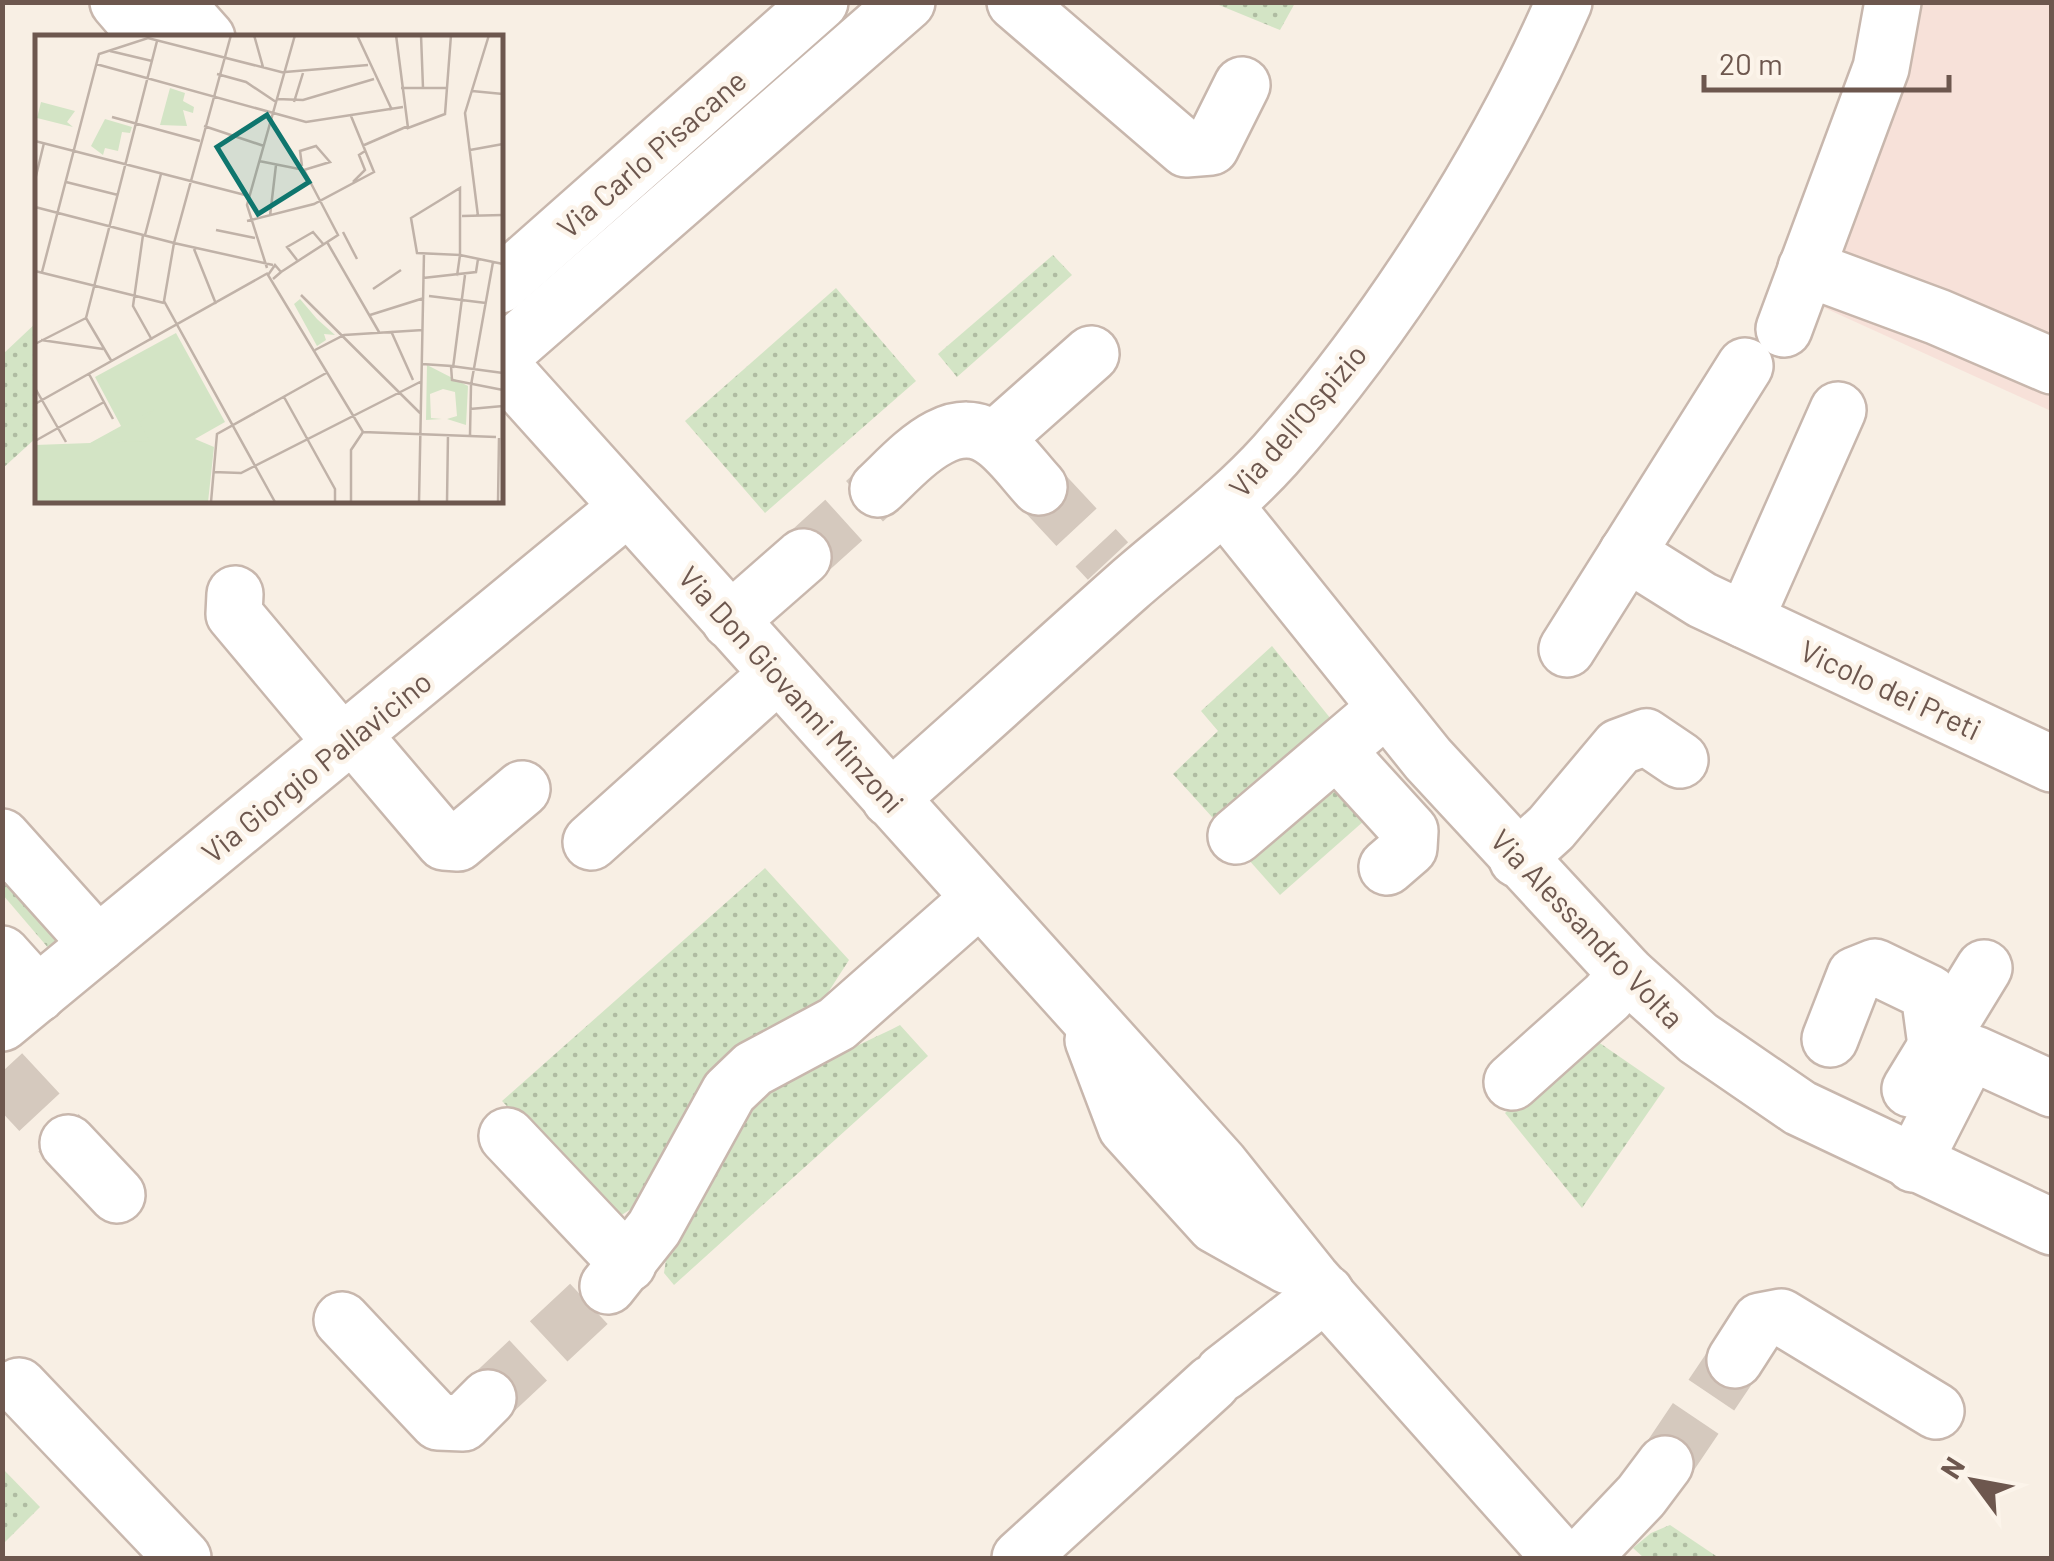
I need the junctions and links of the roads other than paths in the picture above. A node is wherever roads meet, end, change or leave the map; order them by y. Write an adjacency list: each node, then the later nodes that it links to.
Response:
1 (118, 2): 8 (street)
2 (176, 2): 9 (street)
3 (907, 2): 15 (street)
4 (1015, 2): 10 (street)
5 (1564, 2): 23 (street, Via dell'Ospizio)
6 (1894, 2): 11 (street)
7 (811, 11): 12 (street, Via Carlo Pisacane)
8 (146, 35)
9 (204, 35)
10 (1242, 85)
11 (1806, 268): 13 (street); 18 (street)
12 (502, 283)
13 (1784, 330)
14 (1091, 354): 20 (street)
15 (502, 359)
16 (502, 363): 24 (street, Via Don Giovanni Minzoni)
17 (1745, 366): 25 (street)
18 (2052, 366)
19 (1838, 410): 28 (street)
20 (995, 440): 21 (street); 22 (street)
21 (1039, 487)
22 (878, 489)
23 (1224, 505): 32 (street, Via Alessandro Volta); 38 (street, Via dell'Ospizio)
24 (628, 507): 29 (street, Via Don Giovanni Minzoni); 33 (street, Via Giorgio Pallavicino)
25 (1627, 553): 28 (street, Vicolo dei Preti); 30 (street)
26 (804, 557): 29 (street)
27 (235, 594): 33 (street)
28 (1738, 617): 36 (street, Vicolo dei Preti)
29 (730, 621): 31 (street, Via Don Giovanni Minzoni)
30 (1567, 649)
31 (778, 674): 38 (street, Via Don Giovanni Minzoni); 41 (street)
32 (1386, 710): 34 (street); 42 (street, Via Alessandro Volta)
33 (348, 739): 37 (street); 45 (street, Via Giorgio Pallavicino)
34 (1338, 752): 39 (street); 43 (street)
35 (1680, 760): 42 (street)
36 (2052, 764)
37 (522, 789)
38 (890, 799): 44 (street, Via Don Giovanni Minzoni)
39 (1236, 836)
40 (2, 837): 45 (street)
41 (591, 842)
42 (1517, 859): 48 (street, Via Alessandro Volta)
43 (1388, 867)
44 (980, 898): 54 (street); 59 (street, Via Don Giovanni Minzoni)
45 (98, 944): 49 (street, Via Giorgio Pallavicino)
46 (2, 954): 49 (street)
47 (1984, 968): 51 (street)
48 (1628, 974): 52 (street); 56 (street, Via Alessandro Volta)
49 (20, 1008)
50 (1830, 1039): 51 (street)
51 (1936, 1045): 56 (street)
52 (1512, 1082)
53 (2052, 1089): 56 (street)
54 (507, 1136)
55 (68, 1142): 57 (street)
56 (1895, 1156): 58 (street, Via Alessandro Volta)
57 (117, 1196)
58 (2052, 1228)
59 (1319, 1286): 66 (street, Via Don Giovanni Minzoni); 68 (street)
60 (342, 1320): 63 (street)
61 (1735, 1360): 64 (street)
62 (18, 1386): 67 (street)
63 (488, 1398)
64 (1936, 1411)
65 (1665, 1464): 69 (street)
66 (1534, 1550)
67 (183, 1558)
68 (1020, 1558)
69 (1582, 1558)

